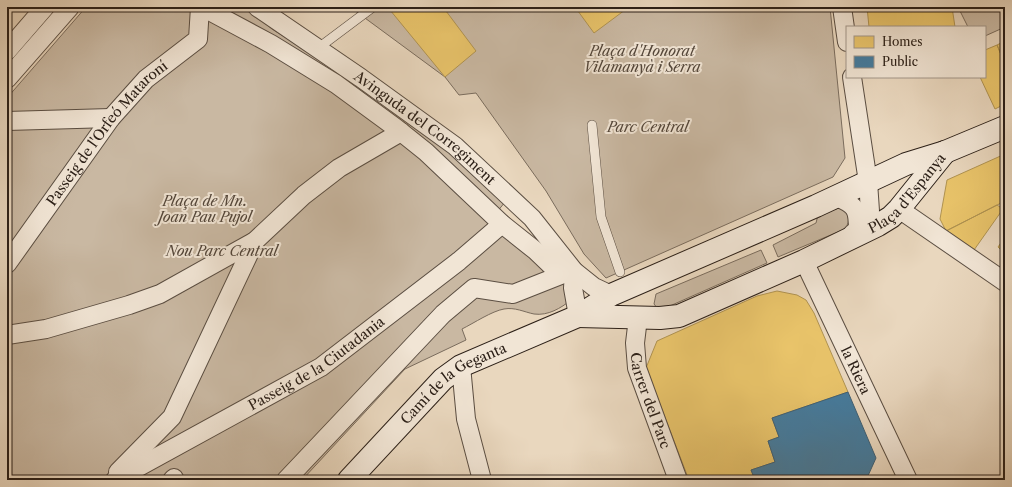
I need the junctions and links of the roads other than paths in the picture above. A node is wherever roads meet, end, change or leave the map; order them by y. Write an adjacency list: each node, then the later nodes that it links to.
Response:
1 (45, 7): 9 (street)
2 (70, 7): 11 (street)
3 (201, 7): 12 (street, Passeig de l'Orfeó Mataroní); 16 (street)
4 (257, 7): 8 (street, Avinguda del Corregiment)
5 (373, 7): 8 (lane)
6 (842, 7): 7 (street)
7 (846, 35)
8 (317, 49): 29 (street, Avinguda del Corregiment)
9 (7, 51)
10 (852, 78): 18 (street)
11 (7, 79)
12 (111, 118): 13 (street); 28 (street, Passeig de l'Orfeó Mataroní)
13 (7, 121)
14 (592, 125): 30 (lane)
15 (1005, 127): 17 (street)
16 (401, 132): 22 (street); 24 (street)
17 (945, 152): 18 (street, Plaça d'Espanya); 21 (street, Plaça d'Espanya)
18 (868, 182): 19 (street, Plaça d'Espanya); 23 (street, Plaça d'Espanya)
19 (836, 197): 20 (street, Plaça d'Espanya); 23 (street, Plaça d'Espanya)
20 (816, 206): 26 (street, Plaça d'Espanya); 32 (street, Plaça d'Espanya)
21 (899, 209): 25 (street, Plaça d'Espanya); 31 (street)
22 (502, 224): 39 (street, Passeig de la Ciutadania); 40 (street)
23 (858, 230): 25 (street, Plaça d'Espanya)
24 (255, 241): 36 (street); 38 (street)
25 (834, 247): 27 (street, Plaça d'Espanya)
26 (711, 251): 32 (street, Plaça d'Espanya); 33 (street, Plaça d'Espanya)
27 (804, 261): 35 (street, Plaça d'Espanya); 44 (street, la Riera)
28 (7, 264)
29 (574, 271): 33 (street, Avinguda del Corregiment); 34 (street)
30 (620, 272)
31 (1005, 282)
32 (658, 288): 35 (street, Plaça d'Espanya)
33 (610, 295): 34 (street, Plaça d'Espanya)
34 (578, 316): 35 (street, Plaça d'Espanya); 37 (street, Camí de la Geganta)
35 (638, 318): 43 (street, Carrer del Parc)
36 (7, 334)
37 (461, 366): 41 (street, Camí de la Geganta); 42 (street)
38 (111, 480)
39 (115, 480)
40 (286, 480)
41 (348, 480)
42 (482, 480)
43 (678, 480)
44 (908, 480)

